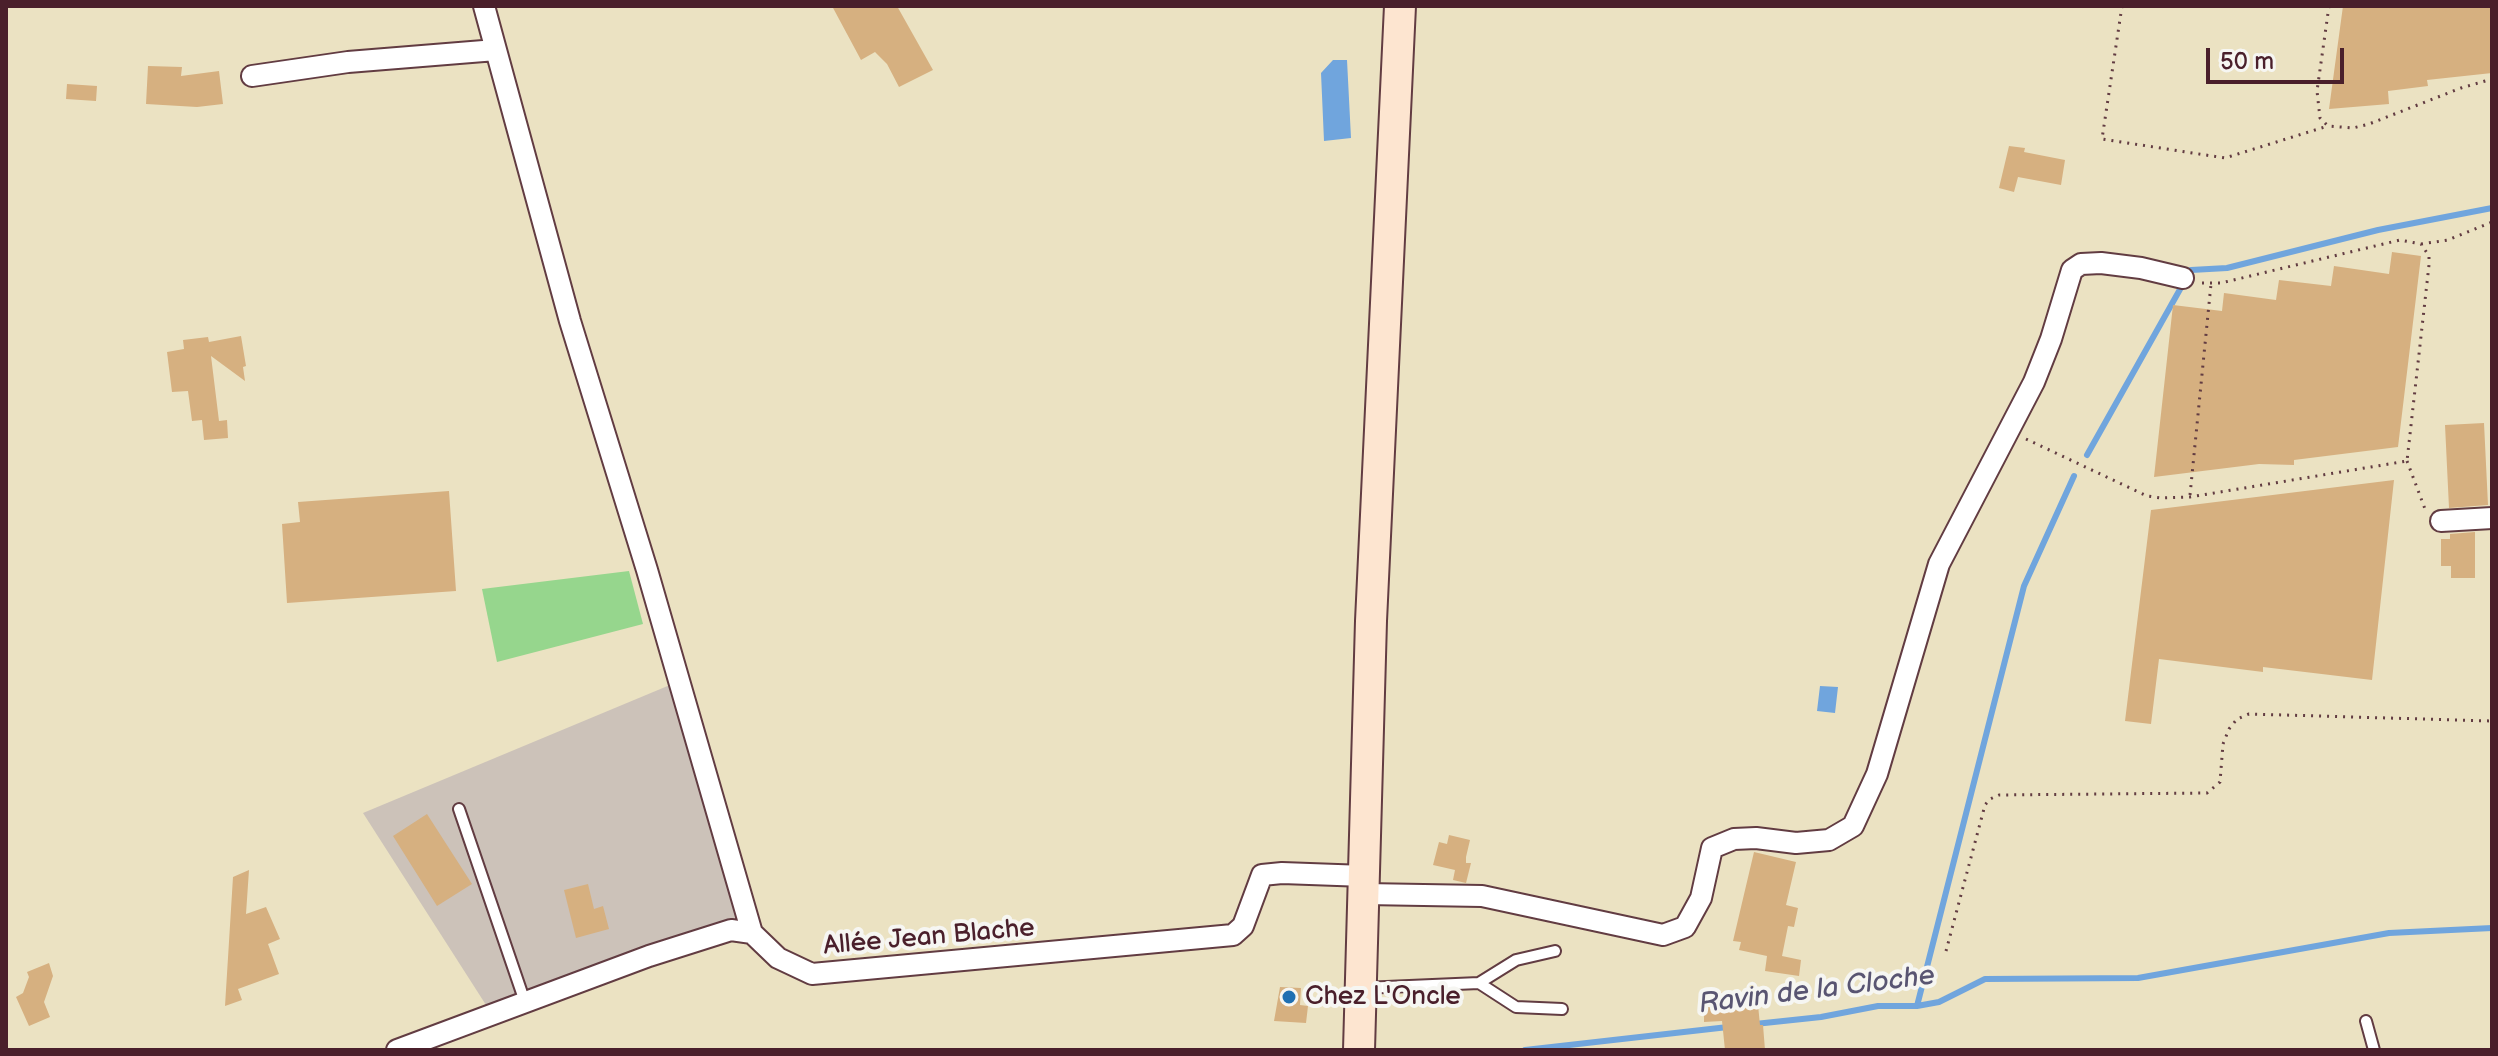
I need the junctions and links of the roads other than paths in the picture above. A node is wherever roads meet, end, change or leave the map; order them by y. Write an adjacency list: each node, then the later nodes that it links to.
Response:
1 (484, 6): 3 (street)
2 (1400, 6): 9 (main road)
3 (496, 50): 4 (street); 10 (street)
4 (252, 76)
5 (2183, 278): 9 (street)
6 (2492, 518): 7 (street)
7 (2441, 521)
8 (459, 809): 14 (lane)
9 (1365, 885): 10 (street, Allée Jean Blache); 13 (main road)
10 (752, 933): 14 (street)
11 (1555, 951): 12 (lane)
12 (1479, 983): 13 (lane); 15 (lane)
13 (1361, 988): 18 (main road)
14 (525, 1002): 17 (street)
15 (1562, 1009)
16 (2366, 1021): 19 (lane)
17 (397, 1050)
18 (1359, 1050)
19 (2374, 1050)

